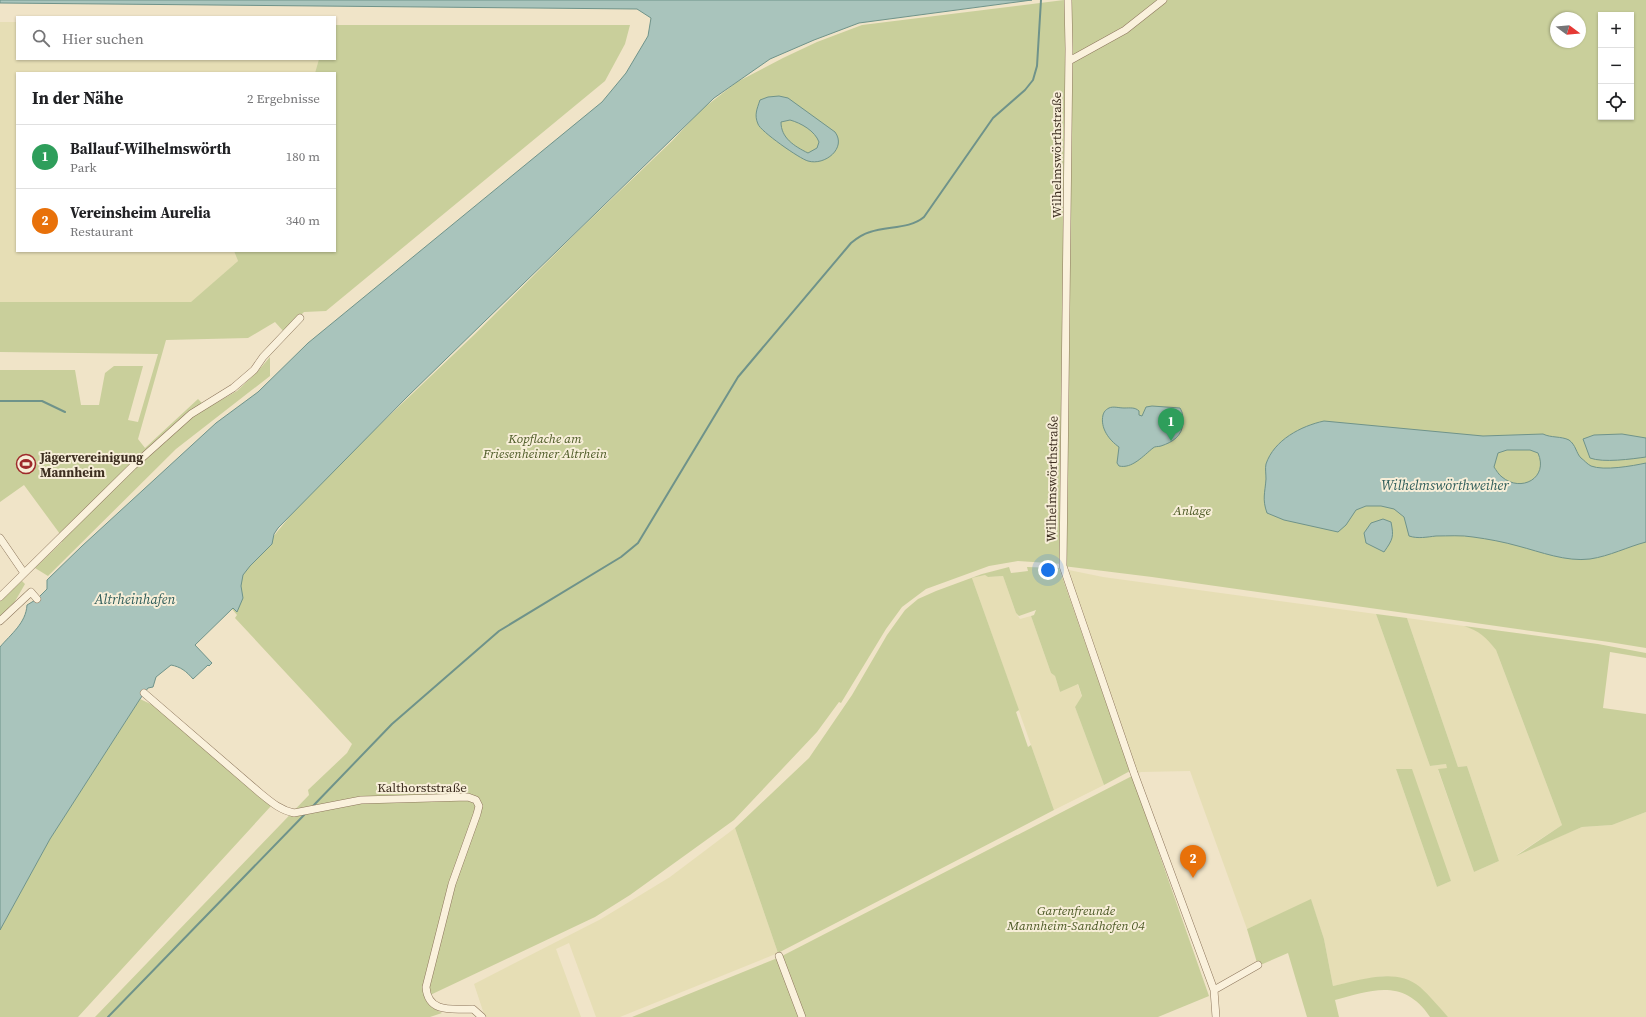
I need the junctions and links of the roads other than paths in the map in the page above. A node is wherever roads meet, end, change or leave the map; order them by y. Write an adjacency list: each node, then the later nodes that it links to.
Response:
1 (1068, 0): 3 (street, Wilhelmswörthstraße)
2 (1163, 0): 3 (street)
3 (1069, 62): 13 (street, Wilhelmswörthstraße)
4 (300, 318): 6 (street)
5 (0, 538): 6 (street)
6 (24, 573): 7 (street)
7 (0, 597)
8 (37, 599): 9 (street)
9 (0, 621)
10 (144, 693): 14 (street, Kalthorststraße)
11 (779, 956): 15 (street)
12 (1258, 965): 13 (street)
13 (1214, 990): 16 (street, Wilhelmswörthstraße)
14 (482, 1017)
15 (802, 1017)
16 (1216, 1017)

